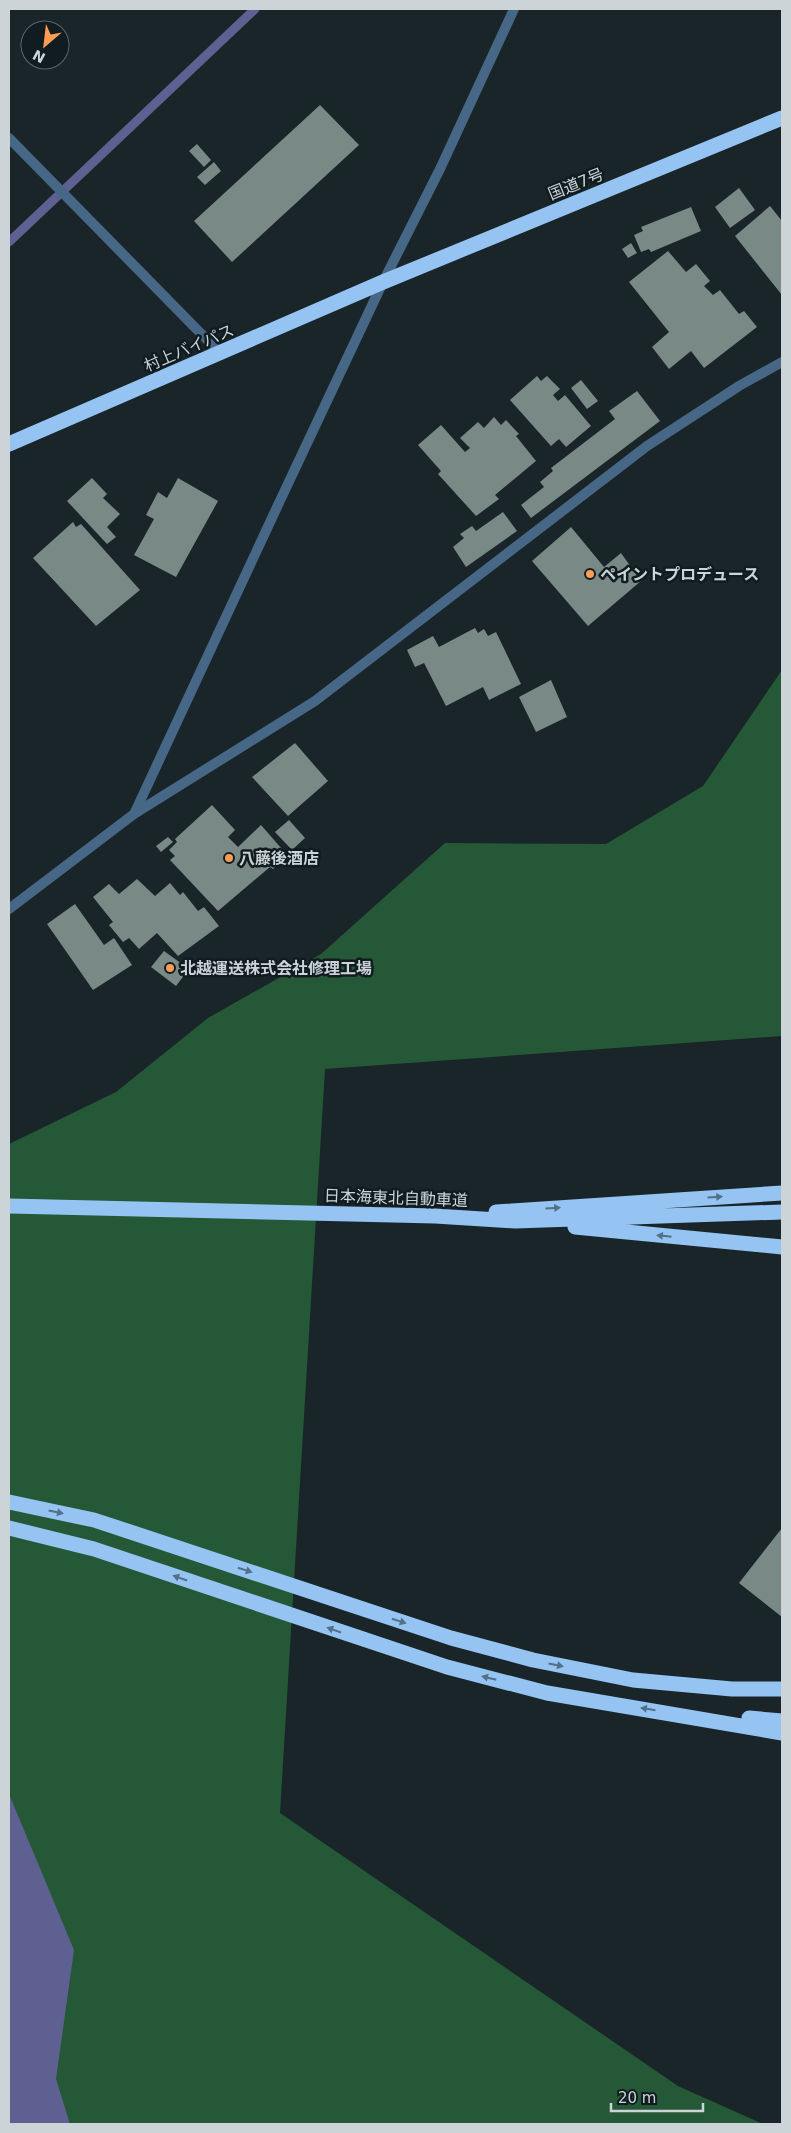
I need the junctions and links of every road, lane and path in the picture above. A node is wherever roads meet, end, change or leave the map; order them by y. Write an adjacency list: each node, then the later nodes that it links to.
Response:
1 (514, 9): 4 (street)
2 (782, 118): 4 (highway, 国道7号)
3 (9, 138): 5 (street)
4 (383, 282): 5 (highway, 村上バイパス); 8 (street)
5 (221, 354): 7 (highway, 村上バイパス)
6 (782, 362): 8 (street)
7 (9, 444)
8 (134, 814): 9 (street)
9 (9, 909)
10 (782, 1193): 13 (highway, one-way to 10)
11 (9, 1206): 13 (highway, 日本海東北自動車道)
12 (782, 1212): 14 (highway, 日本海東北自動車道)
13 (435, 1216): 14 (highway, 日本海東北自動車道)
14 (515, 1221): 15 (highway, one-way to 14)
15 (782, 1247)
16 (9, 1502): 18 (highway, one-way to 18)
17 (9, 1528): 19 (highway, one-way to 17)
18 (782, 1689)
19 (670, 1713): 20 (highway); 21 (highway)
20 (782, 1721)
21 (782, 1733)

